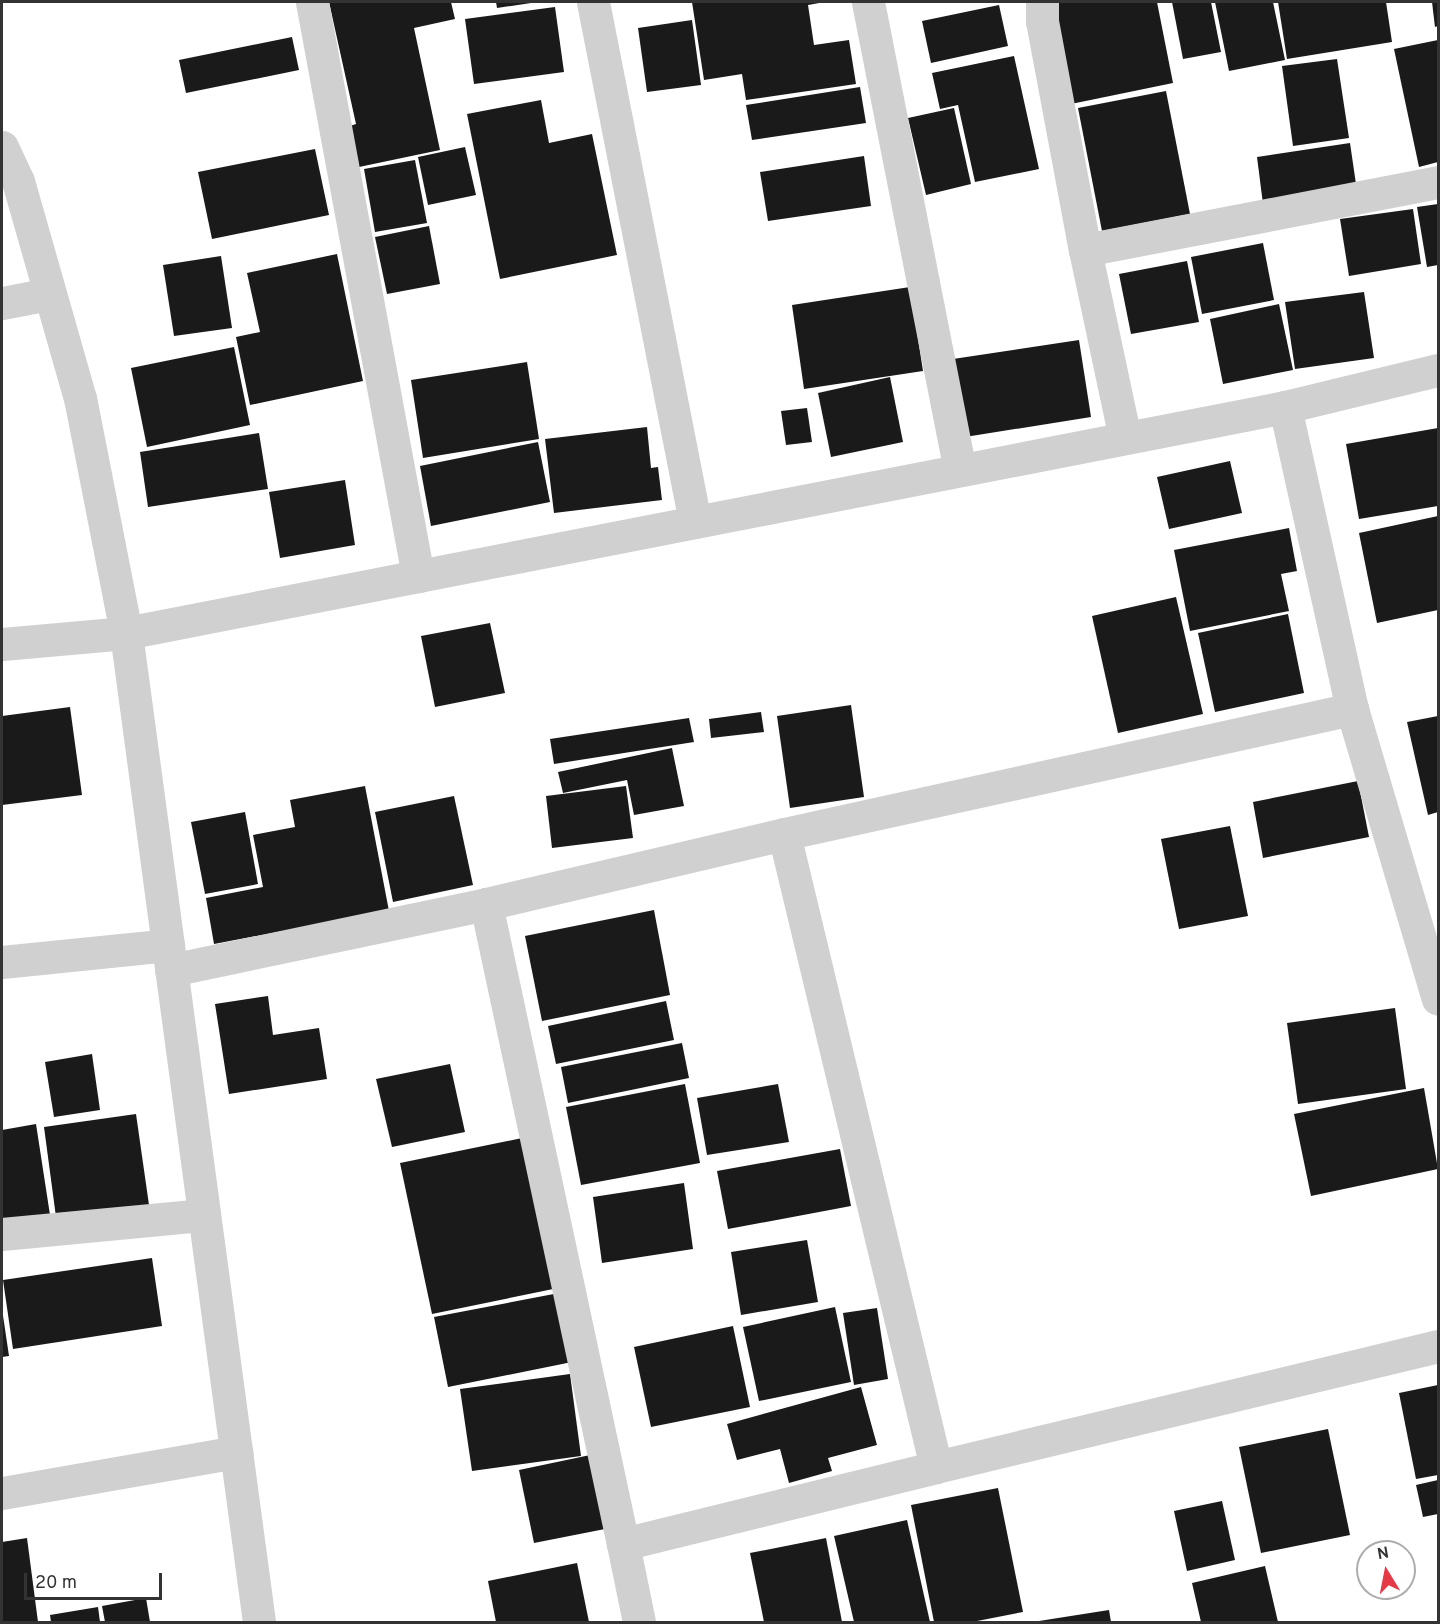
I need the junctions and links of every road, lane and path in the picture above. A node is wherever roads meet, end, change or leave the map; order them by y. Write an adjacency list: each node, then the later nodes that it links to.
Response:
1 (312, 2): 15 (street)
2 (593, 2): 14 (street)
3 (868, 2): 13 (street)
4 (1042, 2): 7 (street)
5 (2, 147): 8 (street)
6 (1438, 182): 7 (street)
7 (1085, 250): 12 (street)
8 (49, 294): 9 (street); 16 (street)
9 (2, 303)
10 (1438, 370): 11 (street)
11 (1285, 407): 12 (street); 18 (street)
12 (1125, 438): 13 (street)
13 (960, 470): 14 (street)
14 (695, 522): 15 (street)
15 (418, 576): 16 (street)
16 (126, 633): 17 (street); 21 (street)
17 (2, 644)
18 (1352, 709): 19 (street); 23 (street)
19 (784, 834): 20 (street); 28 (street)
20 (486, 904): 21 (street); 30 (street)
21 (169, 957): 22 (street); 24 (street)
22 (2, 962)
23 (1438, 999)
24 (204, 1215): 25 (street); 27 (street)
25 (2, 1234)
26 (1438, 1346): 28 (street)
27 (236, 1452): 29 (street); 31 (street)
28 (936, 1467): 30 (street)
29 (2, 1493)
30 (623, 1544): 32 (street)
31 (259, 1623)
32 (639, 1623)

